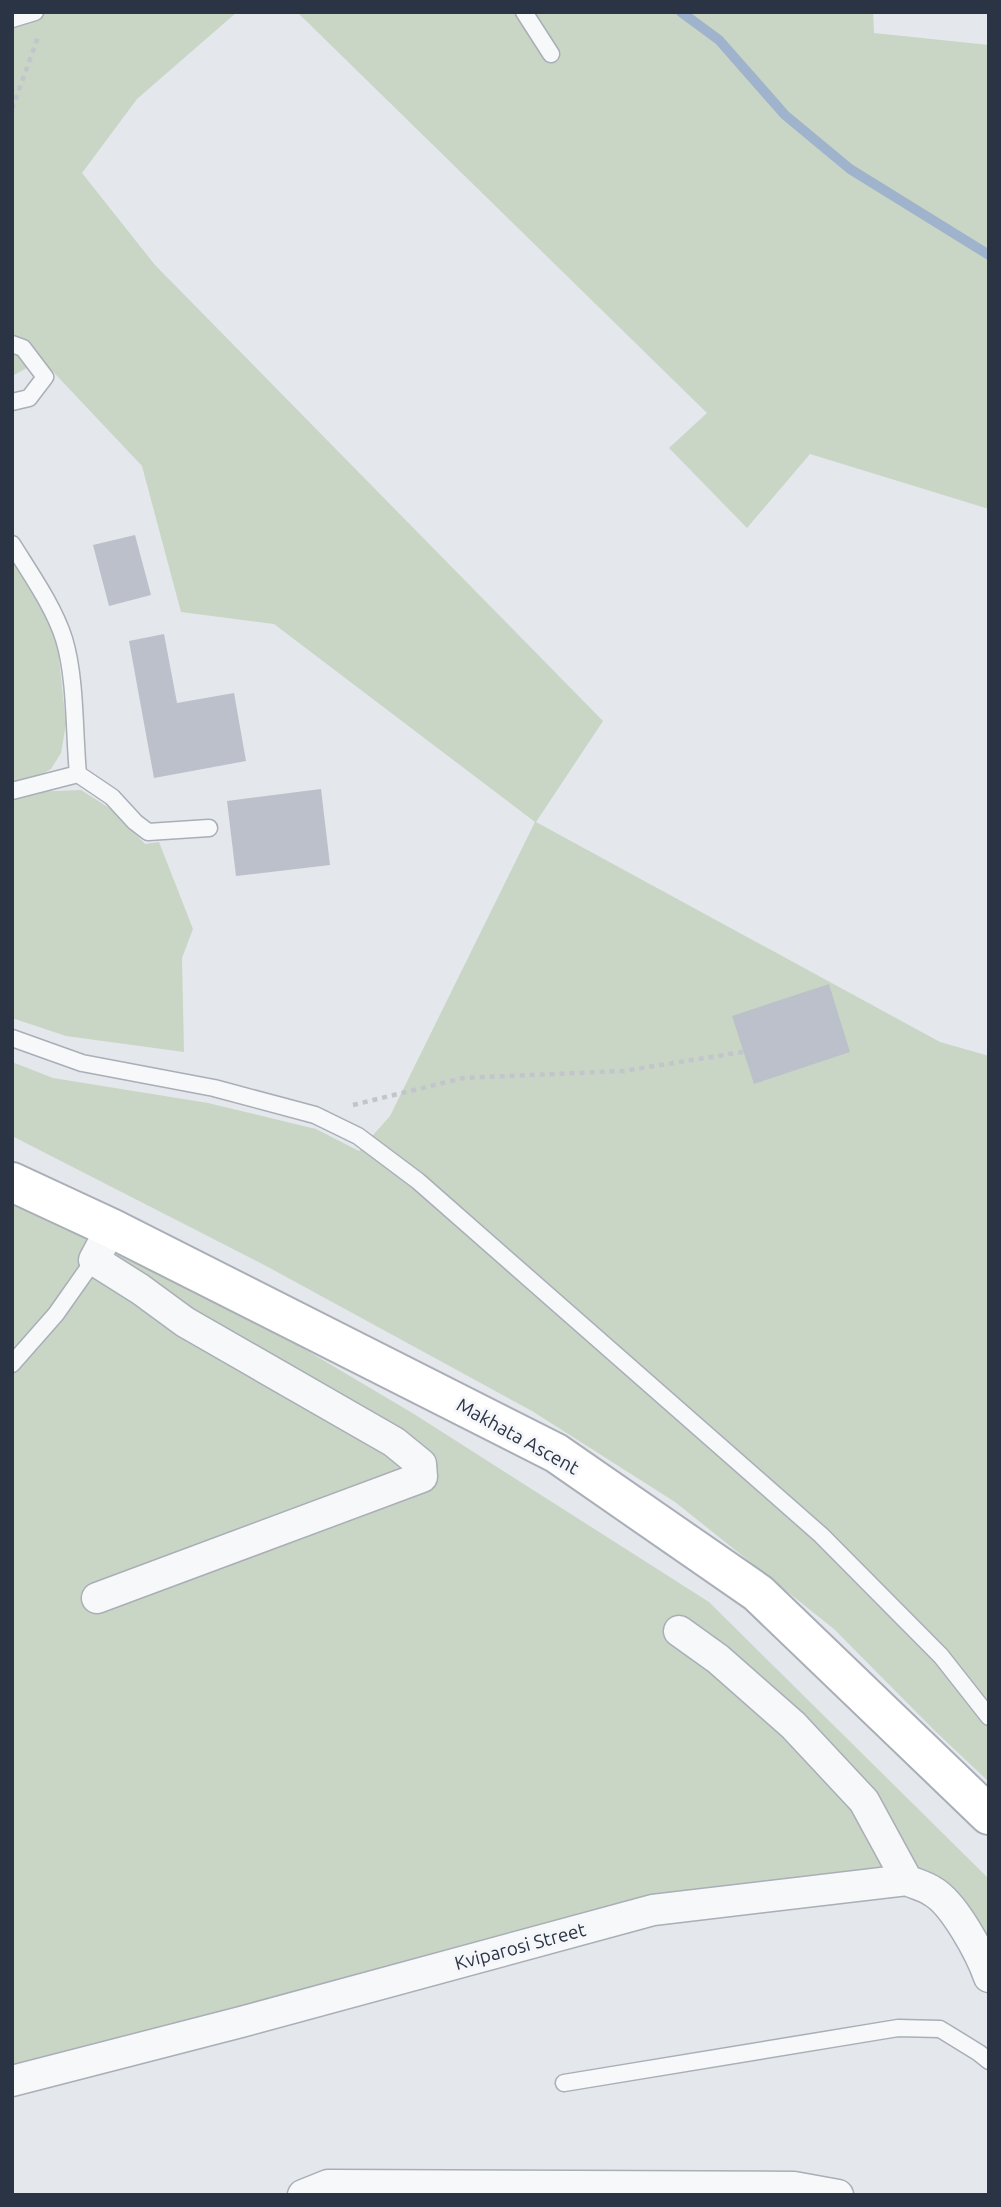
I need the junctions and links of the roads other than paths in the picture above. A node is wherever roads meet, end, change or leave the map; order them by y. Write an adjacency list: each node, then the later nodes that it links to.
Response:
1 (35, 12): 3 (lane)
2 (524, 12): 4 (lane)
3 (12, 19)
4 (551, 54)
5 (12, 344): 6 (lane)
6 (12, 402)
7 (12, 544): 8 (lane)
8 (78, 774): 9 (lane); 10 (lane)
9 (12, 792)
10 (209, 828)
11 (12, 1038): 17 (lane)
12 (12, 1182): 13 (main road, Makhata Ascent)
13 (102, 1244): 14 (lane); 15 (street); 18 (main road, Makhata Ascent)
14 (12, 1364)
15 (97, 1598)
16 (679, 1631): 19 (street)
17 (989, 1717)
18 (989, 1815)
19 (907, 1880): 20 (street); 22 (street, Kviparosi Street)
20 (989, 1977)
21 (989, 2061): 23 (lane)
22 (12, 2081)
23 (564, 2083)
24 (836, 2194): 25 (street)
25 (303, 2195)

